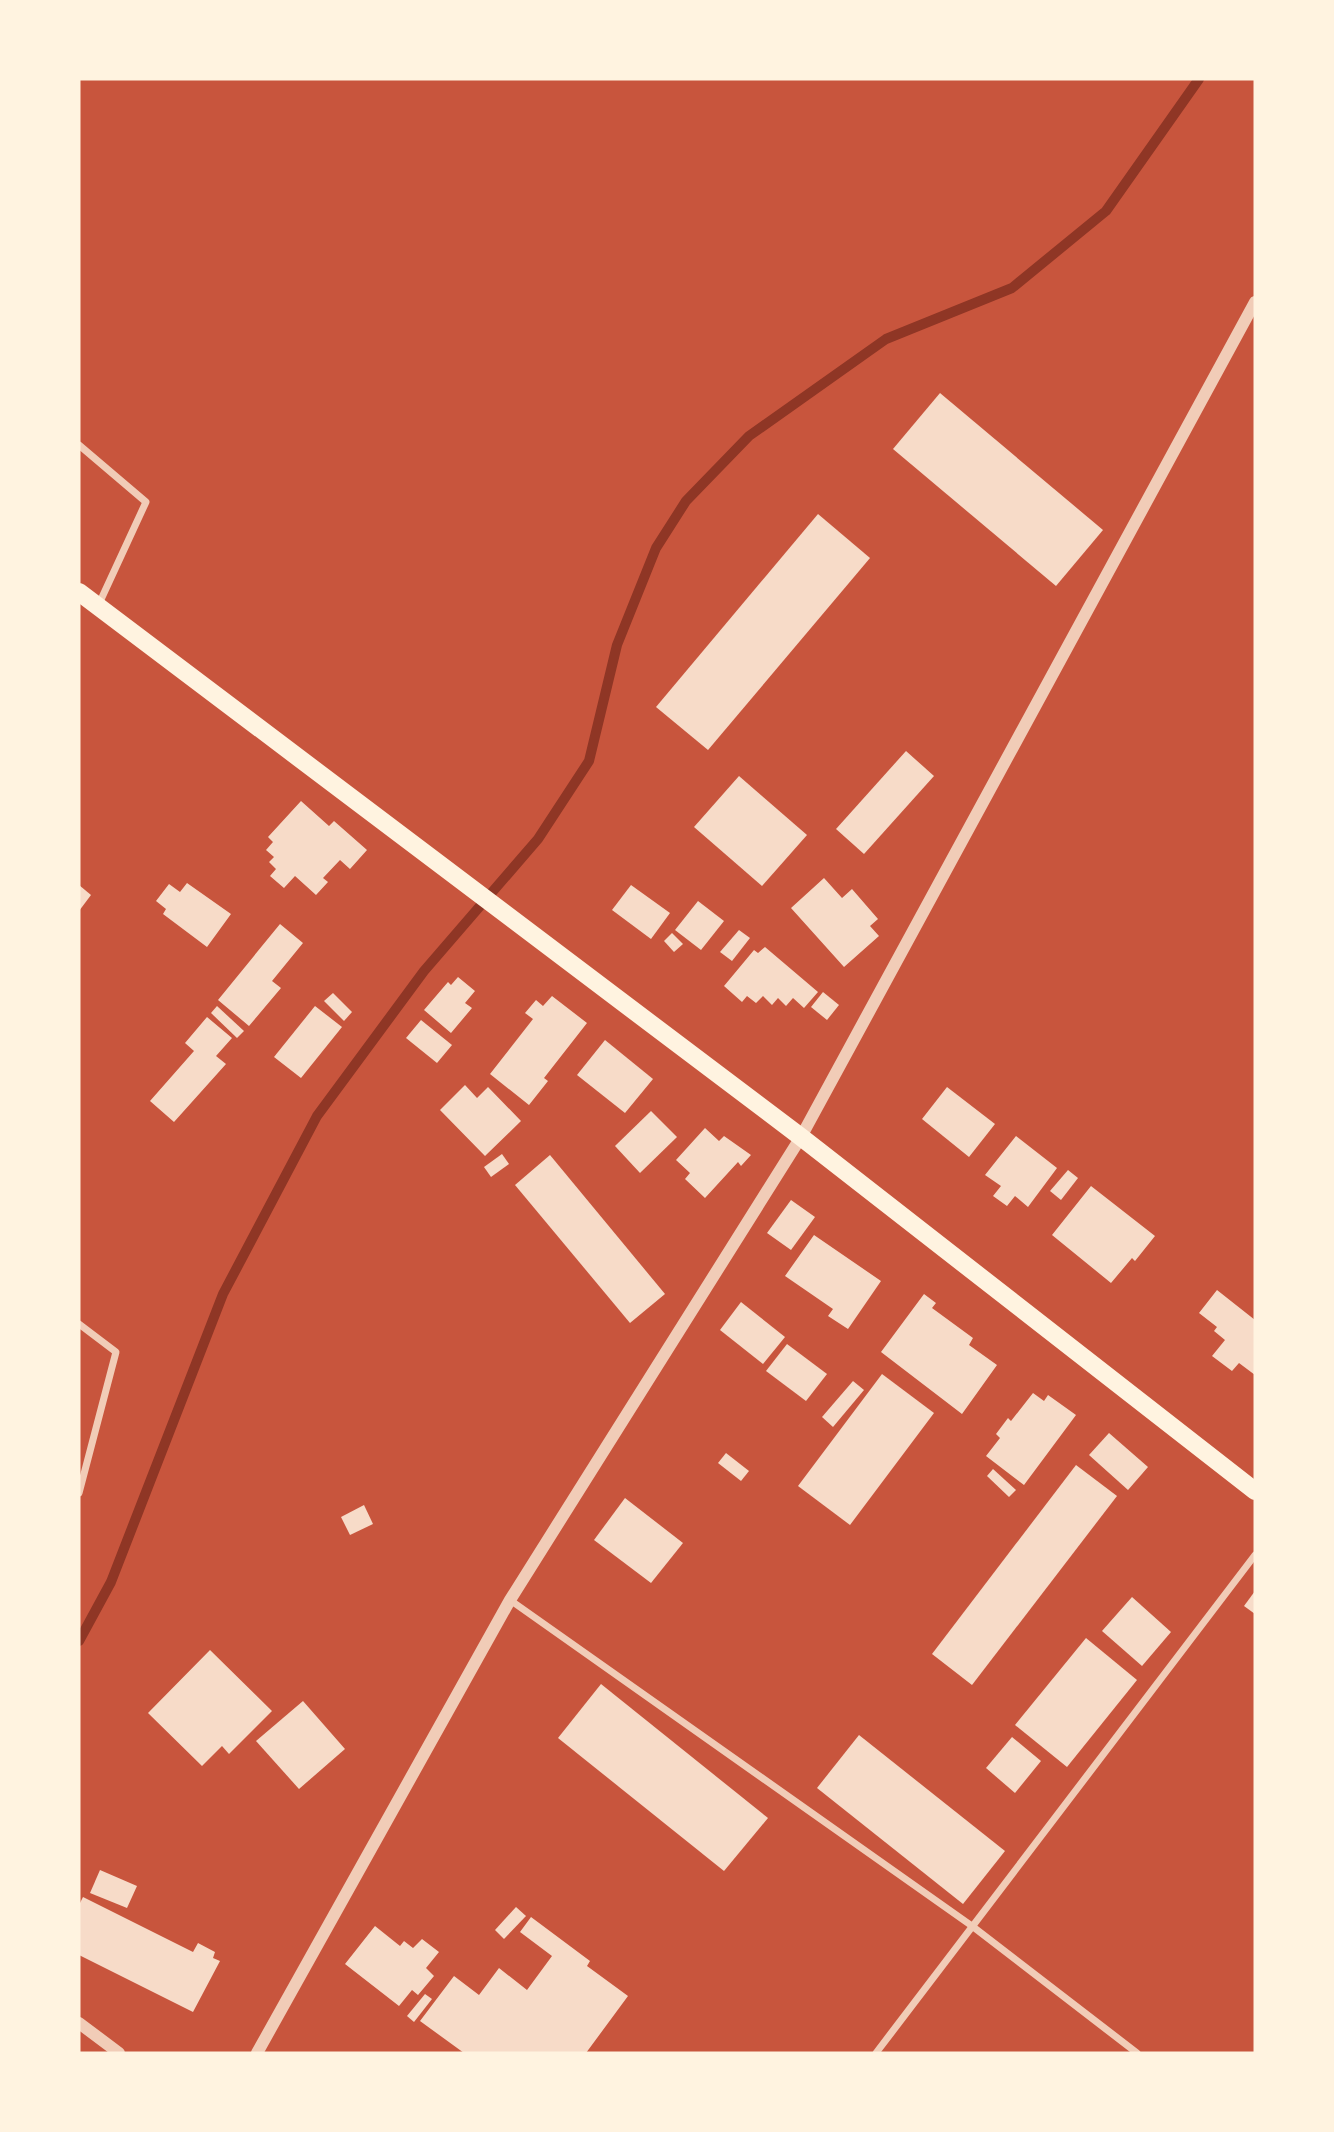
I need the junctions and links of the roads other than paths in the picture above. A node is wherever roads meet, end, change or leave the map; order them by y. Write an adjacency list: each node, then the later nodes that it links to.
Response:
1 (1255, 302): 5 (street)
2 (79, 445): 4 (street)
3 (79, 592): 4 (main road)
4 (97, 607): 5 (main road)
5 (801, 1137): 7 (main road); 10 (street)
6 (79, 1324): 8 (street)
7 (1255, 1491)
8 (79, 1493)
9 (1255, 1555): 11 (street)
10 (510, 1600): 11 (street); 14 (street)
11 (971, 1926): 15 (street); 16 (street)
12 (79, 2023): 13 (street)
13 (119, 2053)
14 (257, 2053)
15 (876, 2053)
16 (1137, 2053)

